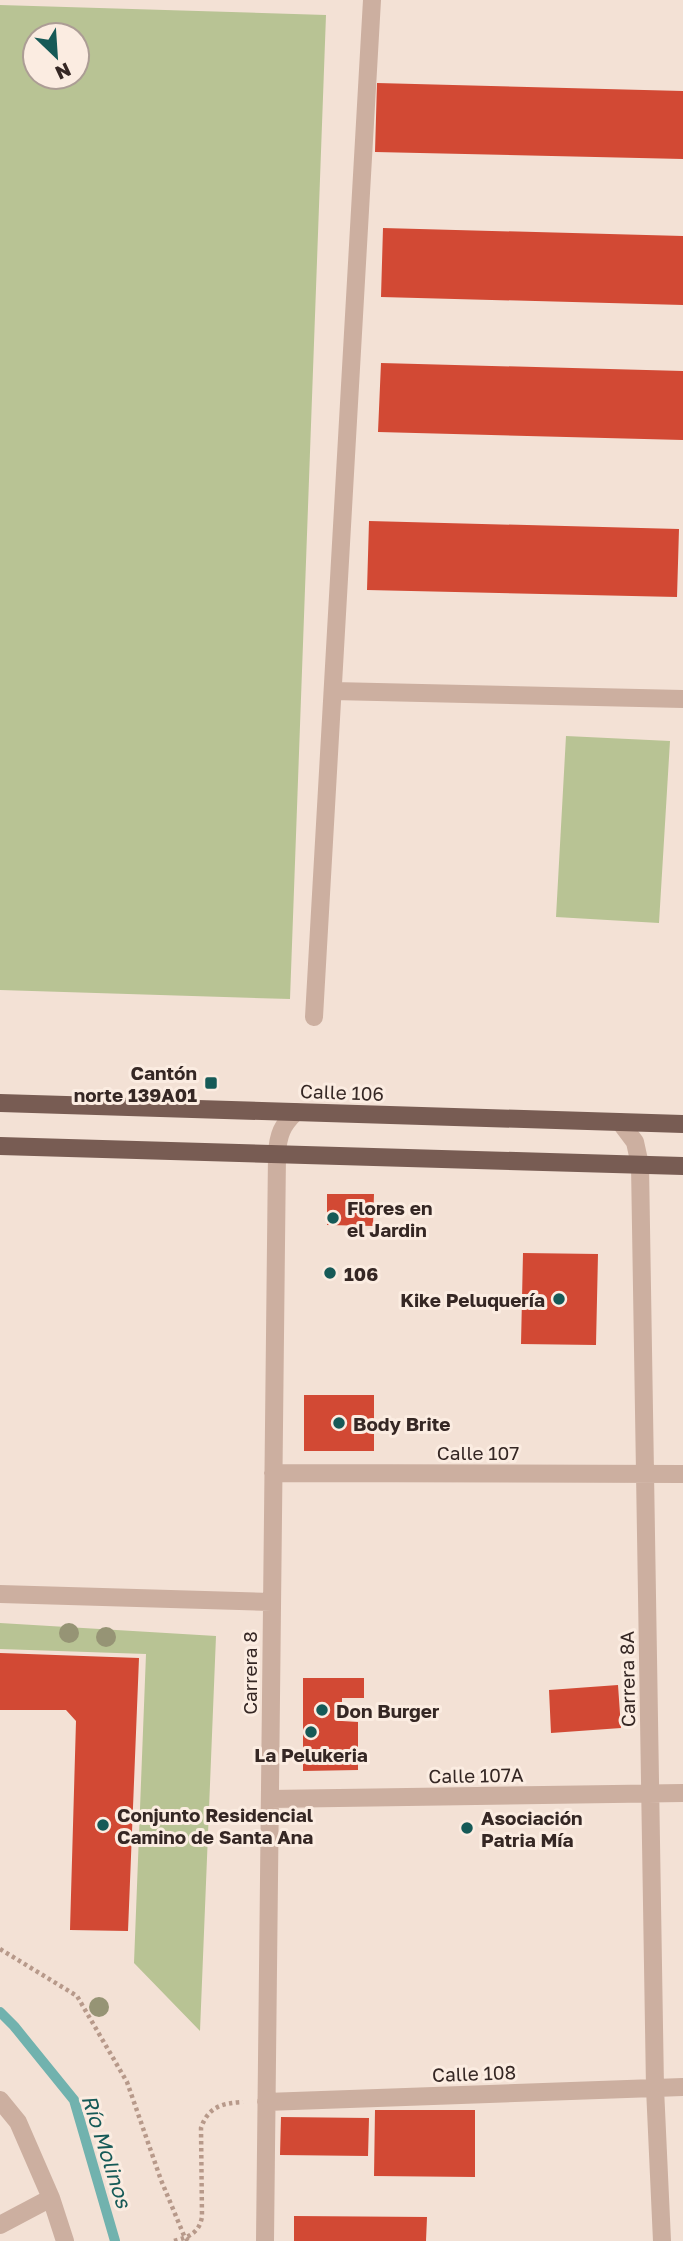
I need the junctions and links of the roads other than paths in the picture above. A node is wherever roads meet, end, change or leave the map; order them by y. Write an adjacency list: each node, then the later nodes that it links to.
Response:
1 (372, 0): 2 (street)
2 (333, 691): 3 (street); 4 (street)
3 (683, 699)
4 (314, 1017)
5 (0, 1103): 6 (main road, Calle 106)
6 (296, 1112): 7 (main road, Calle 106); 10 (street, Carrera 8)
7 (620, 1122): 8 (main road, Calle 106); 11 (street, Carrera 8A)
8 (683, 1124)
9 (0, 1146): 10 (main road)
10 (277, 1154): 11 (main road); 13 (street, Carrera 8)
11 (640, 1165): 12 (main road); 14 (street, Carrera 8A)
12 (683, 1166)
13 (273, 1473): 14 (street, Calle 107); 17 (street, Carrera 8)
14 (644, 1474): 15 (street, Calle 107); 18 (street, Carrera 8A)
15 (683, 1474)
16 (0, 1594): 17 (street)
17 (271, 1602): 20 (street, Carrera 8)
18 (650, 1793): 19 (street, Calle 107A); 20 (street, Calle 107A); 22 (street, Carrera 8A)
19 (683, 1793)
20 (270, 1799): 24 (street, Carrera 8)
21 (683, 2087): 22 (street, Calle 108)
22 (655, 2088): 24 (street, Calle 108); 29 (street, Carrera 8A)
23 (0, 2100): 25 (street)
24 (266, 2102): 28 (street, Carrera 8)
25 (51, 2198): 26 (street); 27 (street)
26 (0, 2225)
27 (65, 2241)
28 (265, 2241)
29 (662, 2241)

